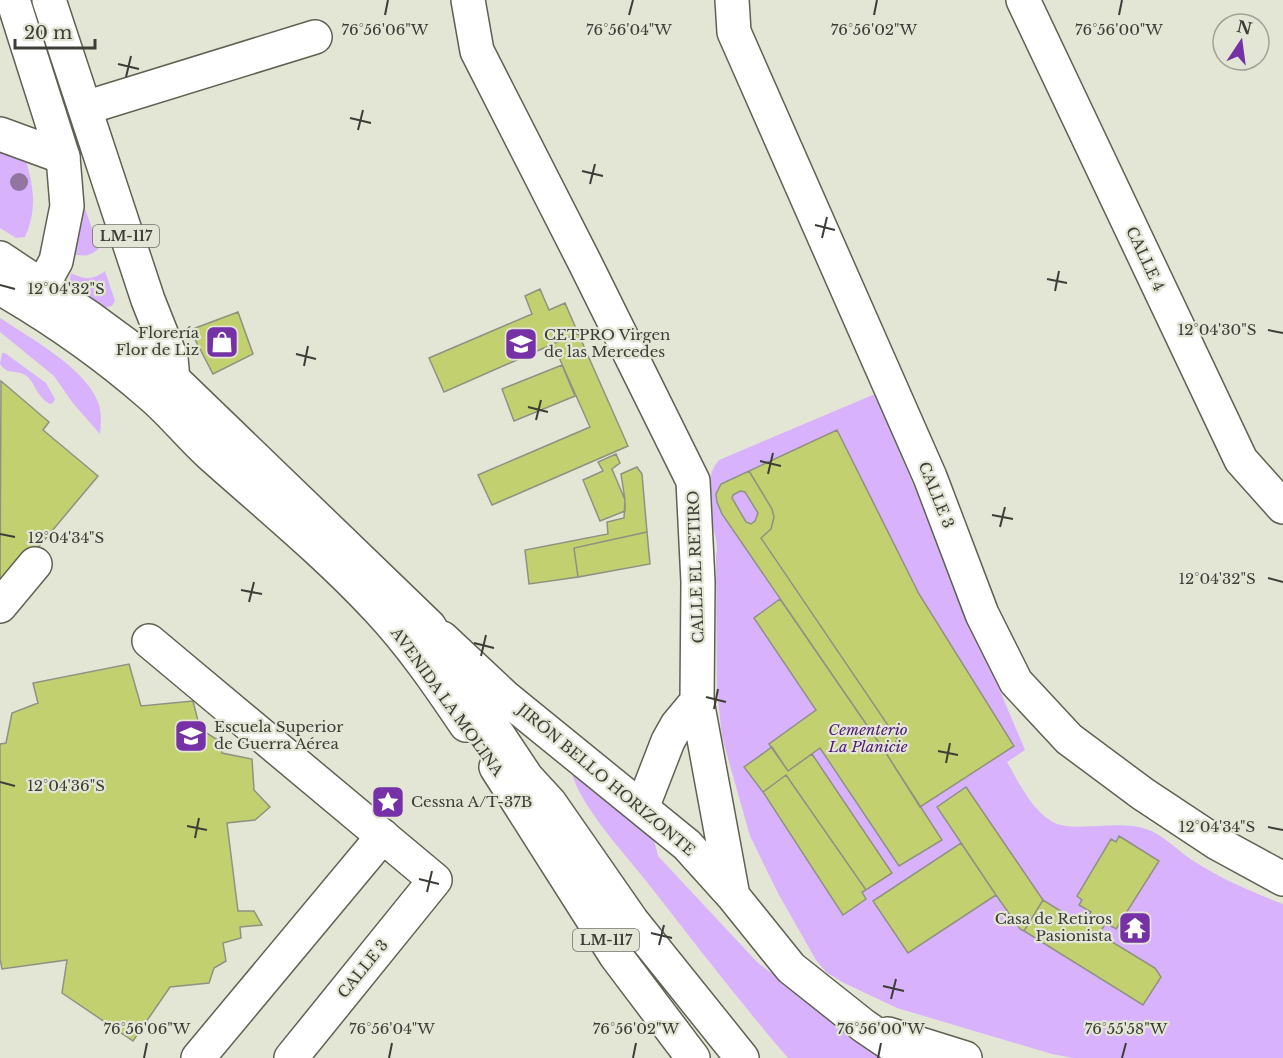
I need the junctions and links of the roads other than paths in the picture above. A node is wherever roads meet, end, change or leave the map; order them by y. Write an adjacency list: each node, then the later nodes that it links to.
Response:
1 (13, 0): 9 (street)
2 (49, 0): 7 (street, LM-117)
3 (468, 0): 20 (street, CALLE EL RETIRO)
4 (732, 0): 23 (street, CALLE 3)
5 (1023, 0): 15 (street, CALLE 4)
6 (315, 37): 7 (street)
7 (85, 108): 13 (street, LM-117)
8 (0, 134): 9 (street)
9 (63, 157): 12 (street)
10 (0, 258): 12 (street, AVENIDA LA MOLINA / LM-117)
11 (0, 288): 12 (street, AVENIDA LA MOLINA / LM-117)
12 (43, 299): 13 (street, AVENIDA LA MOLINA / LM-117); 14 (street, AVENIDA LA MOLINA / LM-117)
13 (173, 379): 18 (street, AVENIDA LA MOLINA / LM-117)
14 (250, 490): 18 (street); 28 (street, AVENIDA LA MOLINA / LM-117)
15 (1283, 507)
16 (35, 564): 17 (street)
17 (0, 606)
18 (429, 626): 21 (street, JIRÓN BELLO HORIZONTE); 29 (street, AVENIDA LA MOLINA / LM-117)
19 (149, 641): 22 (street)
20 (698, 701): 21 (street); 24 (street, CALLE EL RETIRO)
21 (642, 808): 24 (street, JIRÓN BELLO HORIZONTE)
22 (383, 836): 26 (street); 27 (street, CALLE 3)
23 (1283, 879)
24 (733, 896): 25 (street, JIRÓN BELLO HORIZONTE)
25 (864, 1026): 30 (street, JIRÓN BELLO HORIZONTE); 31 (street)
26 (198, 1058)
27 (291, 1058)
28 (693, 1058)
29 (742, 1058)
30 (910, 1058)
31 (964, 1058)

